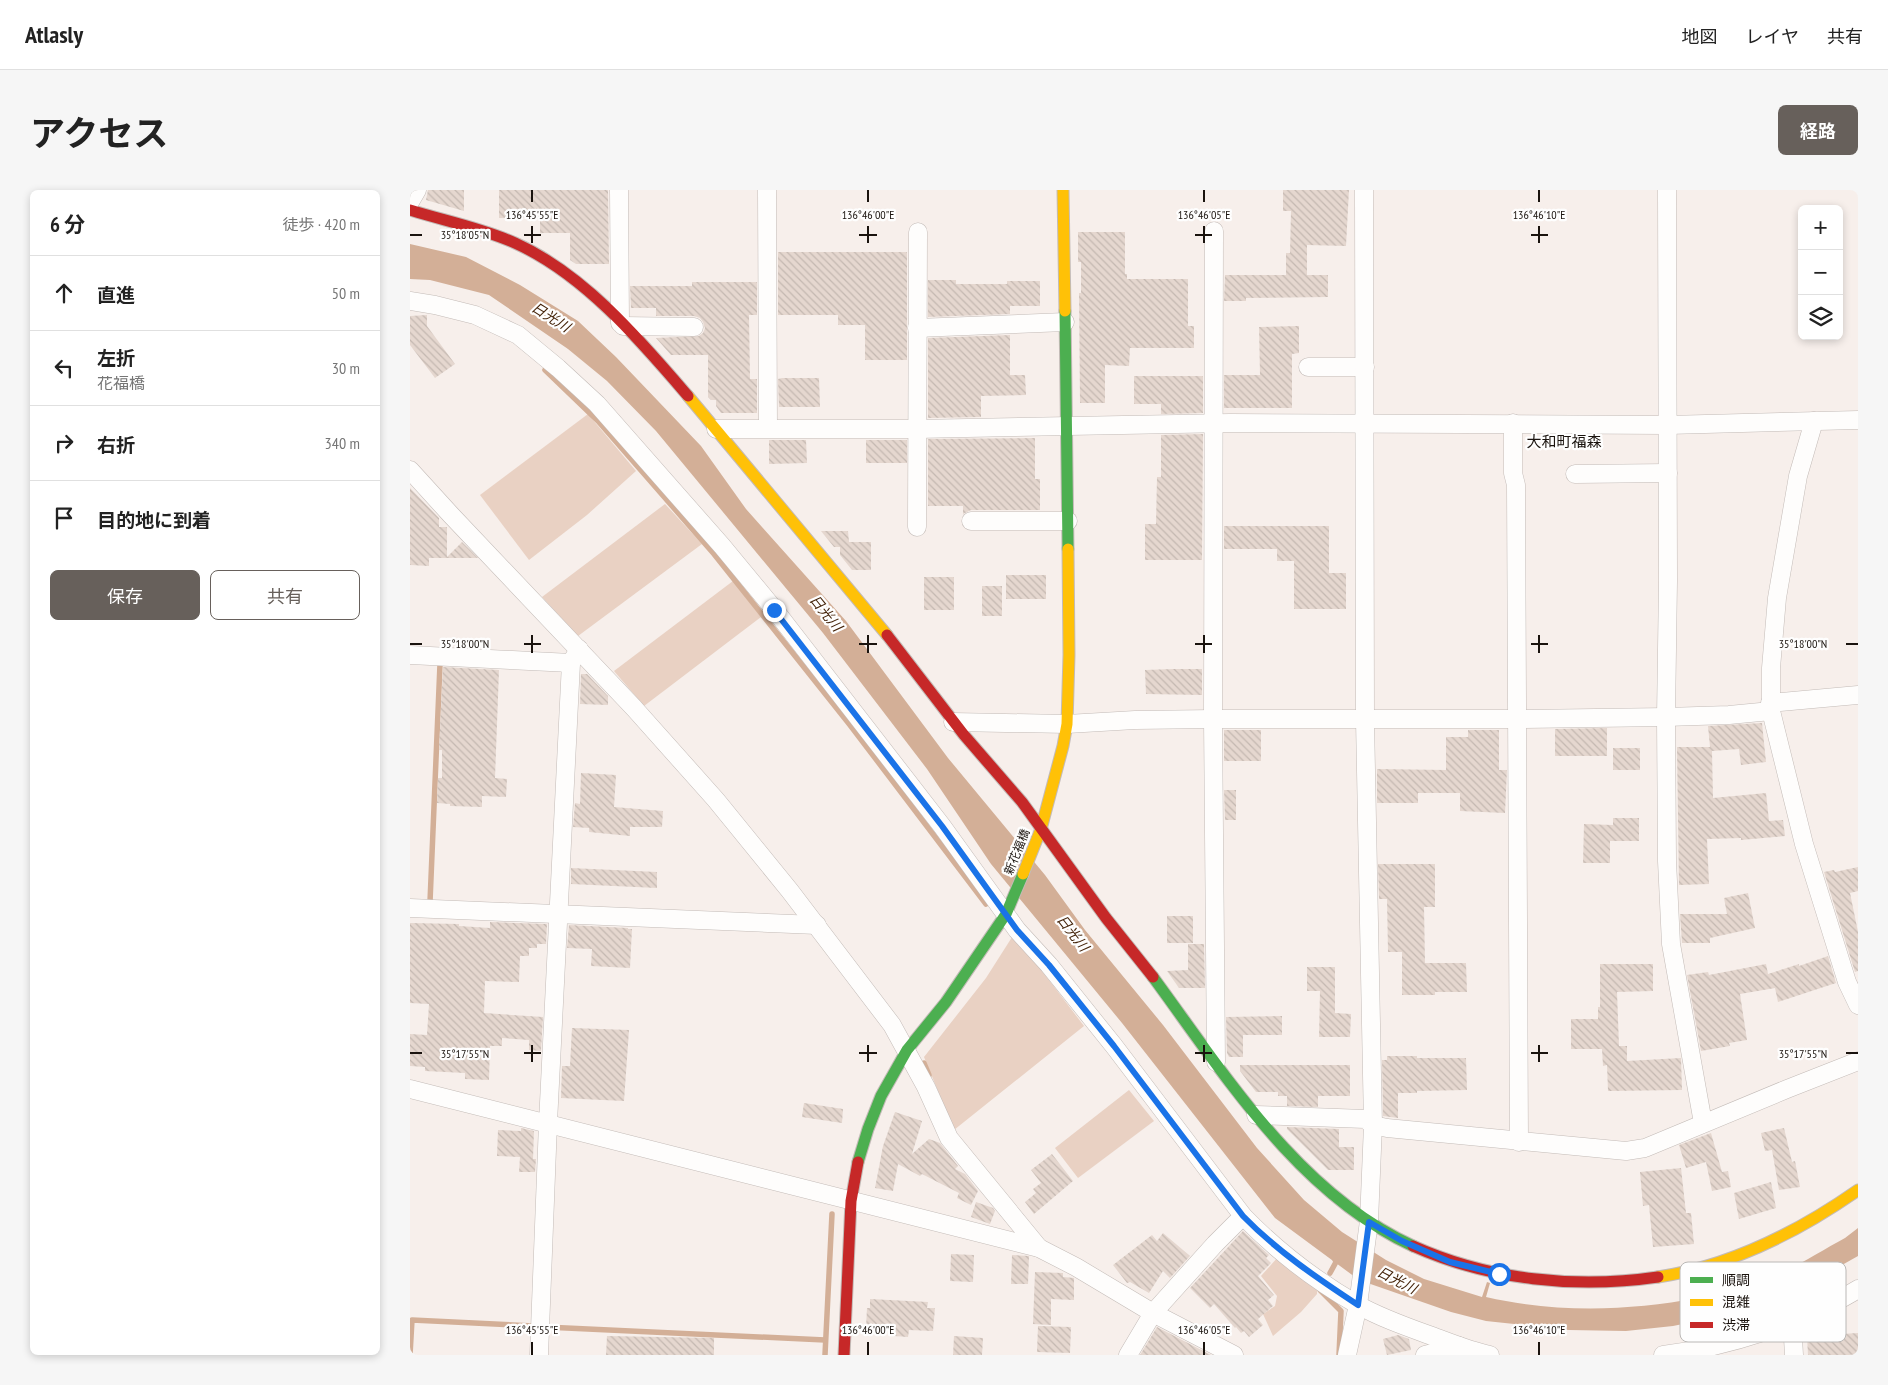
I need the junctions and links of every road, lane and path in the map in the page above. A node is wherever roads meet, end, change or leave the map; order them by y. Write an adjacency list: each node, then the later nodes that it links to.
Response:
1 (417, 190): 7 (street)
2 (619, 190): 13 (street)
3 (767, 190): 25 (street)
4 (1063, 190): 12 (street, 新花福橋)
5 (1364, 190): 17 (street)
6 (1668, 190): 23 (street)
7 (410, 202)
8 (410, 210): 13 (street)
9 (1214, 231): 20 (street)
10 (918, 232): 15 (street)
11 (410, 301): 47 (street)
12 (1065, 322): 15 (street); 24 (street, 新花福橋)
13 (622, 325): 14 (street); 26 (street)
14 (694, 327)
15 (917, 328): 27 (street)
16 (1308, 367): 17 (street)
17 (1364, 367): 21 (street)
18 (1858, 420): 19 (street)
19 (1814, 421): 23 (street); 37 (street)
20 (1214, 424): 21 (street); 24 (street); 39 (street)
21 (1365, 424): 22 (street); 41 (street)
22 (1513, 424): 23 (street); 40 (street)
23 (1668, 425): 29 (street)
24 (1066, 426): 27 (street); 32 (street, 新花福橋)
25 (768, 428): 26 (street); 27 (street)
26 (716, 429): 42 (street)
27 (916, 429): 33 (street)
28 (410, 470): 35 (street)
29 (1668, 473): 30 (street); 38 (street)
30 (1575, 474)
31 (971, 521): 32 (street)
32 (1068, 521): 43 (street, 新花福橋)
33 (917, 527)
34 (410, 655): 35 (street)
35 (575, 656): 46 (street); 48 (street)
36 (1858, 695): 37 (street)
37 (1771, 707): 38 (street); 49 (street)
38 (1666, 717): 40 (street); 56 (street)
39 (1213, 719): 41 (street); 43 (street); 52 (street)
40 (1517, 719): 41 (street); 58 (street)
41 (1365, 720): 57 (street)
42 (954, 722): 43 (street); 44 (street)
43 (1066, 724): 44 (street, 新花福橋)
44 (1041, 829): 47 (street, 新花福橋); 52 (street)
45 (410, 908): 46 (street)
46 (559, 914): 48 (street); 55 (street)
47 (1006, 914): 50 (street, 新花福橋); 61 (street)
48 (817, 925): 50 (street)
49 (1858, 1005)
50 (907, 1050): 60 (street, 新花福橋); 63 (street)
51 (1858, 1061): 56 (street)
52 (1216, 1062): 54 (street)
53 (410, 1089): 55 (street)
54 (1256, 1115): 57 (street); 62 (street)
55 (548, 1123): 60 (street); 73 (street)
56 (1703, 1123): 58 (street)
57 (1373, 1124): 58 (street); 62 (street)
58 (1520, 1142)
59 (1858, 1190): 64 (street)
60 (851, 1201): 63 (street); 74 (street, 新花福橋)
61 (1243, 1216): 68 (street); 69 (street)
62 (1369, 1224): 65 (street); 68 (street)
63 (1039, 1248): 69 (street)
64 (1720, 1262)
65 (1680, 1271)
66 (1858, 1289): 67 (street)
67 (1846, 1295)
68 (1359, 1302): 72 (street); 77 (street)
69 (1153, 1313): 75 (street); 76 (street)
70 (1733, 1342): 80 (street)
71 (1793, 1342): 81 (street)
72 (1459, 1346): 78 (street); 79 (street)
73 (539, 1355)
74 (844, 1355)
75 (1128, 1355)
76 (1234, 1355)
77 (1347, 1355)
78 (1425, 1355)
79 (1490, 1355)
80 (1663, 1355)
81 (1794, 1355)

